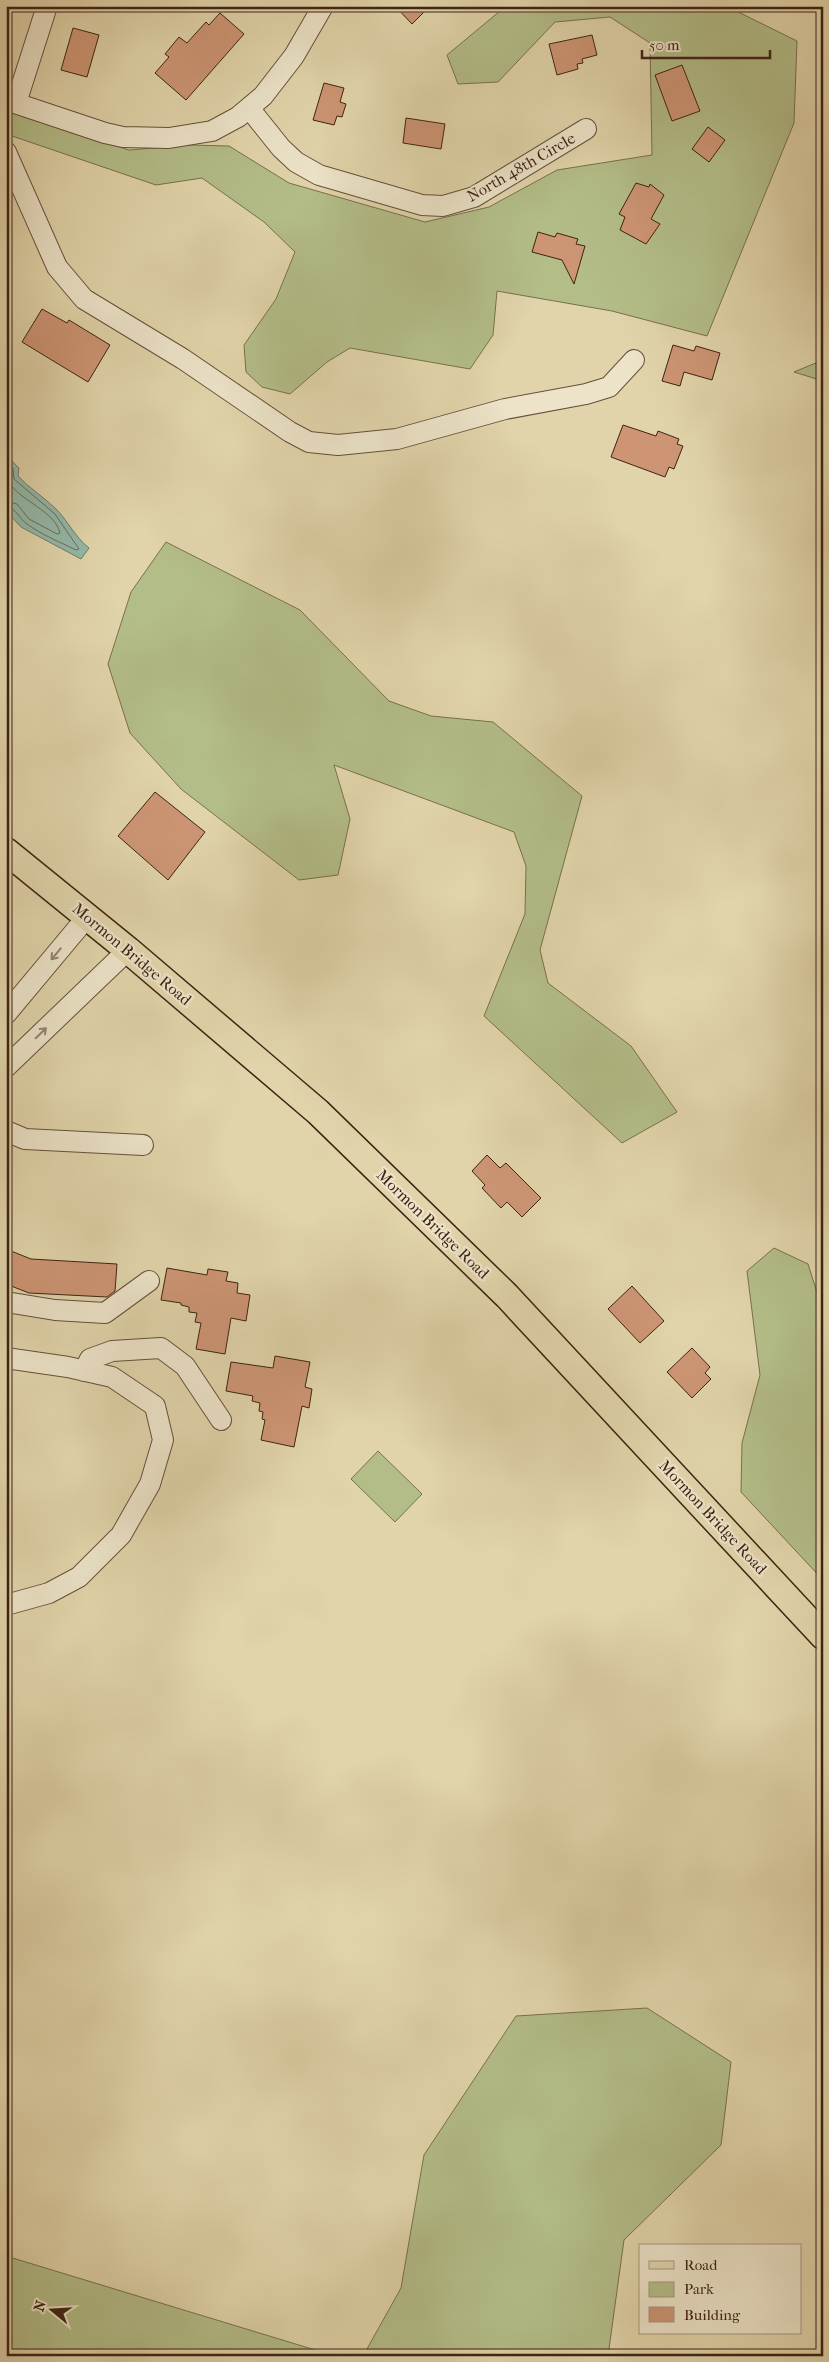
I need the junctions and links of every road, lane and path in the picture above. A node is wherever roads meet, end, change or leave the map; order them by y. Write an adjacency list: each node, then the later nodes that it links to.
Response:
1 (47, 6): 3 (street)
2 (323, 6): 4 (street)
3 (11, 101): 4 (street)
4 (249, 108): 5 (street, North 48th Circle)
5 (586, 129)
6 (6, 152): 7 (street)
7 (634, 360)
8 (6, 851): 9 (main road, Mormon Bridge Road)
9 (87, 917): 10 (main road, Mormon Bridge Road); 11 (street, one-way to 11)
10 (128, 950): 12 (street, one-way to 10); 21 (main road, Mormon Bridge Road)
11 (6, 1014)
12 (6, 1067)
13 (6, 1131): 14 (street)
14 (143, 1145)
15 (149, 1281): 16 (street)
16 (6, 1302)
17 (6, 1358): 18 (street)
18 (84, 1371): 19 (street); 20 (street)
19 (221, 1420)
20 (6, 1605)
21 (823, 1636)

